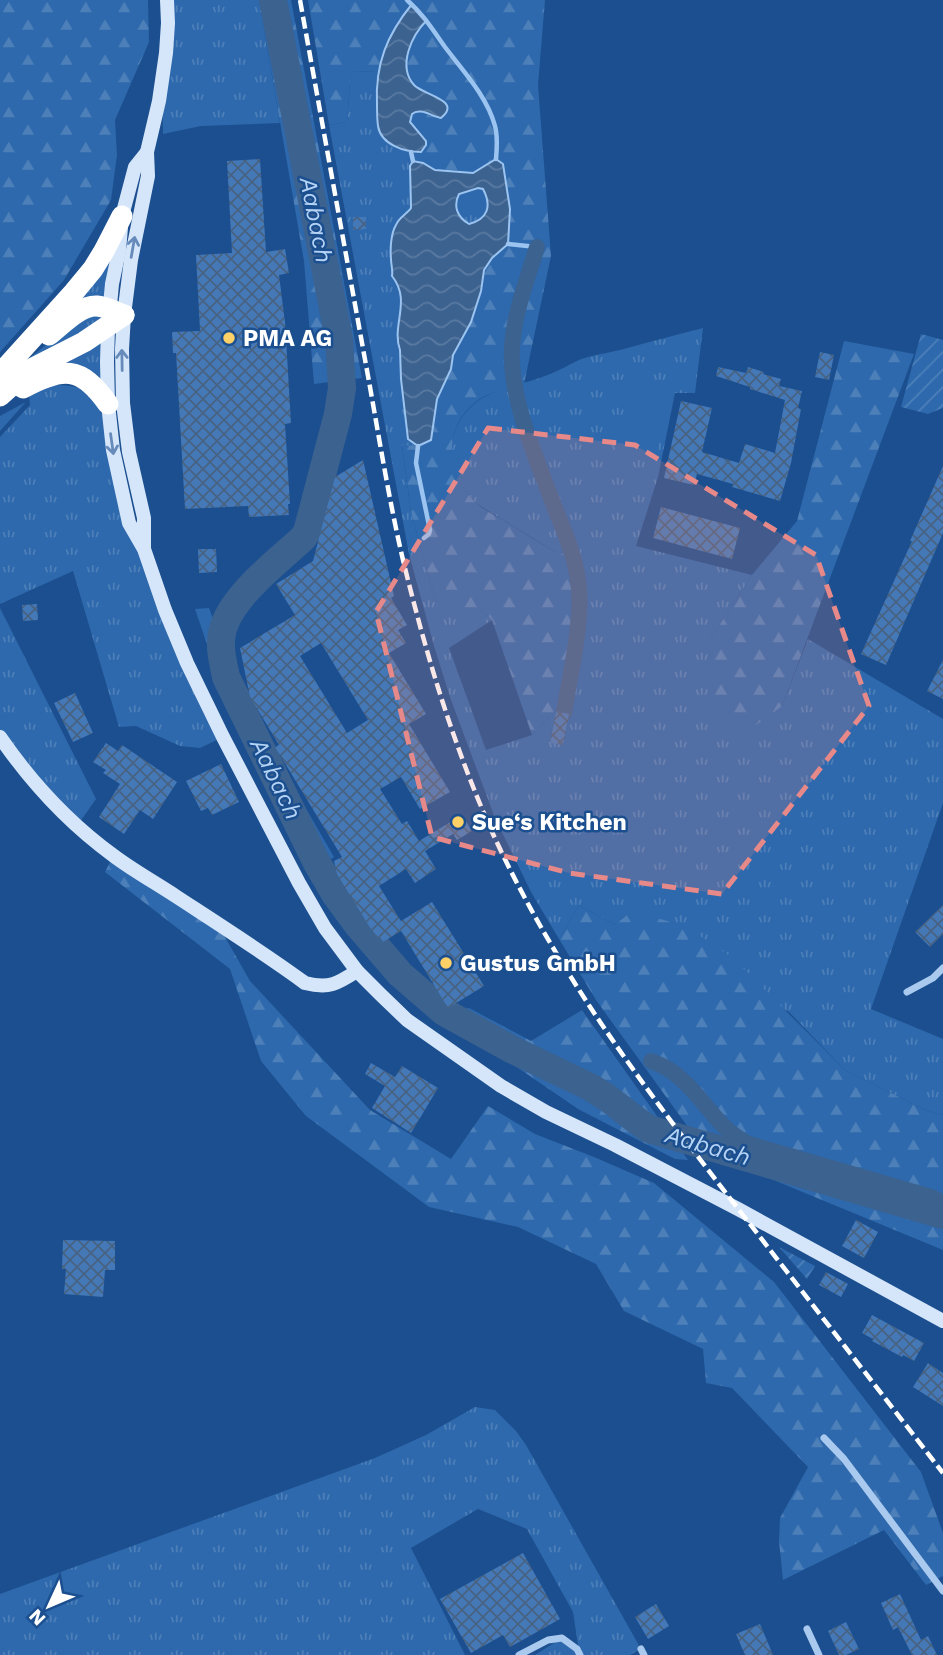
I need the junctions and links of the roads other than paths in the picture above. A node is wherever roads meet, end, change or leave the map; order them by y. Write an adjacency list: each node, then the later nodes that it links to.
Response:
1 (167, 0): 2 (main road)
2 (147, 152): 3 (main road); 4 (main road, one-way to 2)
3 (122, 216): 4 (main road); 5 (highway)
4 (114, 317): 5 (highway); 6 (highway); 8 (main road); 9 (main road, one-way to 4)
5 (3, 372)
6 (0, 396)
7 (0, 402): 8 (highway)
8 (108, 404): 9 (main road, one-way to 9)
9 (144, 549): 12 (main road)
10 (0, 737): 12 (main road)
11 (943, 968): 13 (street)
12 (357, 971): 14 (main road)
13 (907, 992)
14 (943, 1321)
15 (824, 1438): 16 (street)
16 (943, 1591)
17 (807, 1629): 20 (street)
18 (519, 1655): 19 (street)
19 (580, 1655)
20 (819, 1655)

